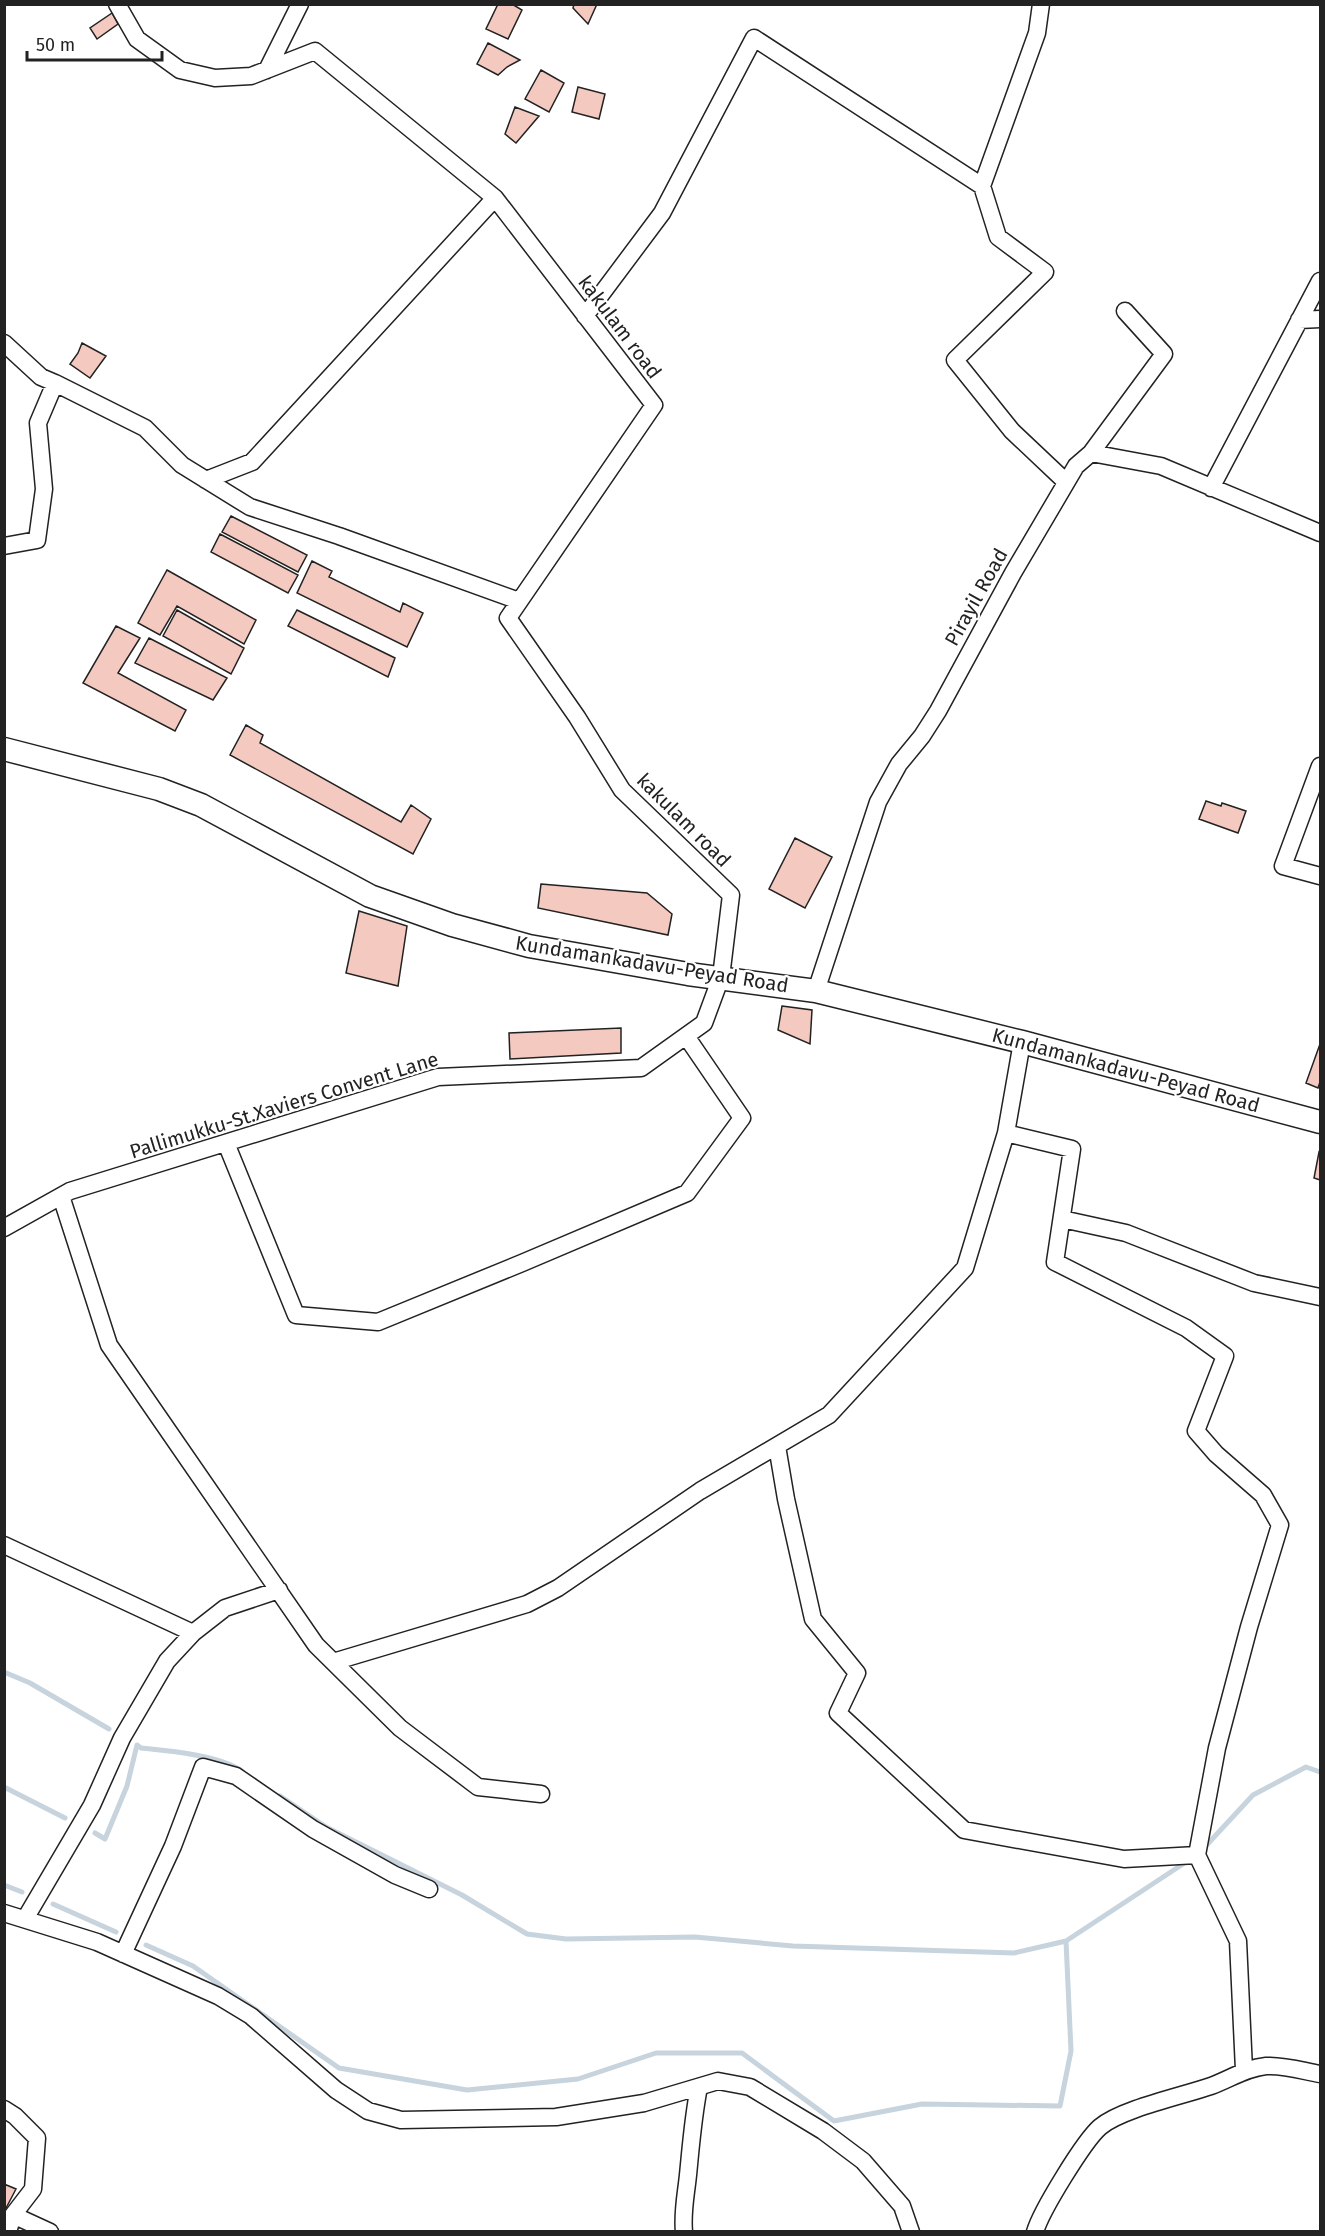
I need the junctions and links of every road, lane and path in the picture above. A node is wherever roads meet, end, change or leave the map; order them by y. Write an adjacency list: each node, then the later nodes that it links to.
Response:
1 (117, 4): 4 (street, kakulam road)
2 (300, 4): 4 (street)
3 (1041, 4): 5 (street)
4 (267, 70): 6 (street, kakulam road)
5 (982, 186): 9 (street); 16 (street)
6 (495, 198): 9 (street, kakulam road); 15 (street)
7 (1320, 280): 11 (street)
8 (1125, 312): 14 (street, Pirayil Road)
9 (585, 316): 20 (street, kakulam road)
10 (1320, 319): 11 (street)
11 (1299, 321): 17 (street)
12 (4, 343): 13 (street)
13 (55, 383): 15 (street); 19 (street)
14 (1091, 453): 16 (street, Pirayil Road); 17 (street)
15 (206, 480): 20 (street)
16 (1066, 482): 25 (street, Pirayil Road)
17 (1211, 488): 18 (street)
18 (1320, 533)
19 (4, 546)
20 (519, 601): 24 (street, kakulam road)
21 (4, 749): 24 (main road, Kundamankadavu-Peyad Road)
22 (1320, 766): 23 (street)
23 (1320, 876)
24 (721, 977): 25 (main road, Kundamankadavu-Peyad Road); 26 (street, Pallimukku-St.Xaviers Convent Lane)
25 (816, 991): 27 (main road, Kundamankadavu-Peyad Road)
26 (686, 1036): 30 (street, Pallimukku-St.Xaviers Convent Lane); 30 (street)
27 (1022, 1042): 28 (main road, Kundamankadavu-Peyad Road); 29 (street)
28 (1320, 1122)
29 (1006, 1133): 32 (street); 35 (street)
30 (226, 1143): 31 (street, Pallimukku-St.Xaviers Convent Lane)
31 (61, 1196): 33 (street, Pallimukku-St.Xaviers Convent Lane); 37 (street)
32 (1062, 1219): 34 (street); 41 (street)
33 (4, 1228)
34 (1320, 1297)
35 (777, 1446): 39 (street); 41 (street)
36 (4, 1545): 38 (street)
37 (279, 1590): 38 (street); 39 (street)
38 (193, 1633): 44 (street)
39 (333, 1662): 40 (street)
40 (541, 1794)
41 (1197, 1855): 46 (street)
42 (429, 1889): 45 (street)
43 (4, 1913): 44 (street)
44 (25, 1919): 45 (street)
45 (123, 1954): 48 (street)
46 (1244, 2070): 47 (street); 55 (street)
47 (1320, 2074)
48 (699, 2087): 53 (street); 54 (street)
49 (4, 2109): 50 (street)
50 (13, 2215): 51 (street); 52 (street)
51 (8, 2232)
52 (50, 2232)
53 (684, 2232)
54 (911, 2232)
55 (1035, 2232)

